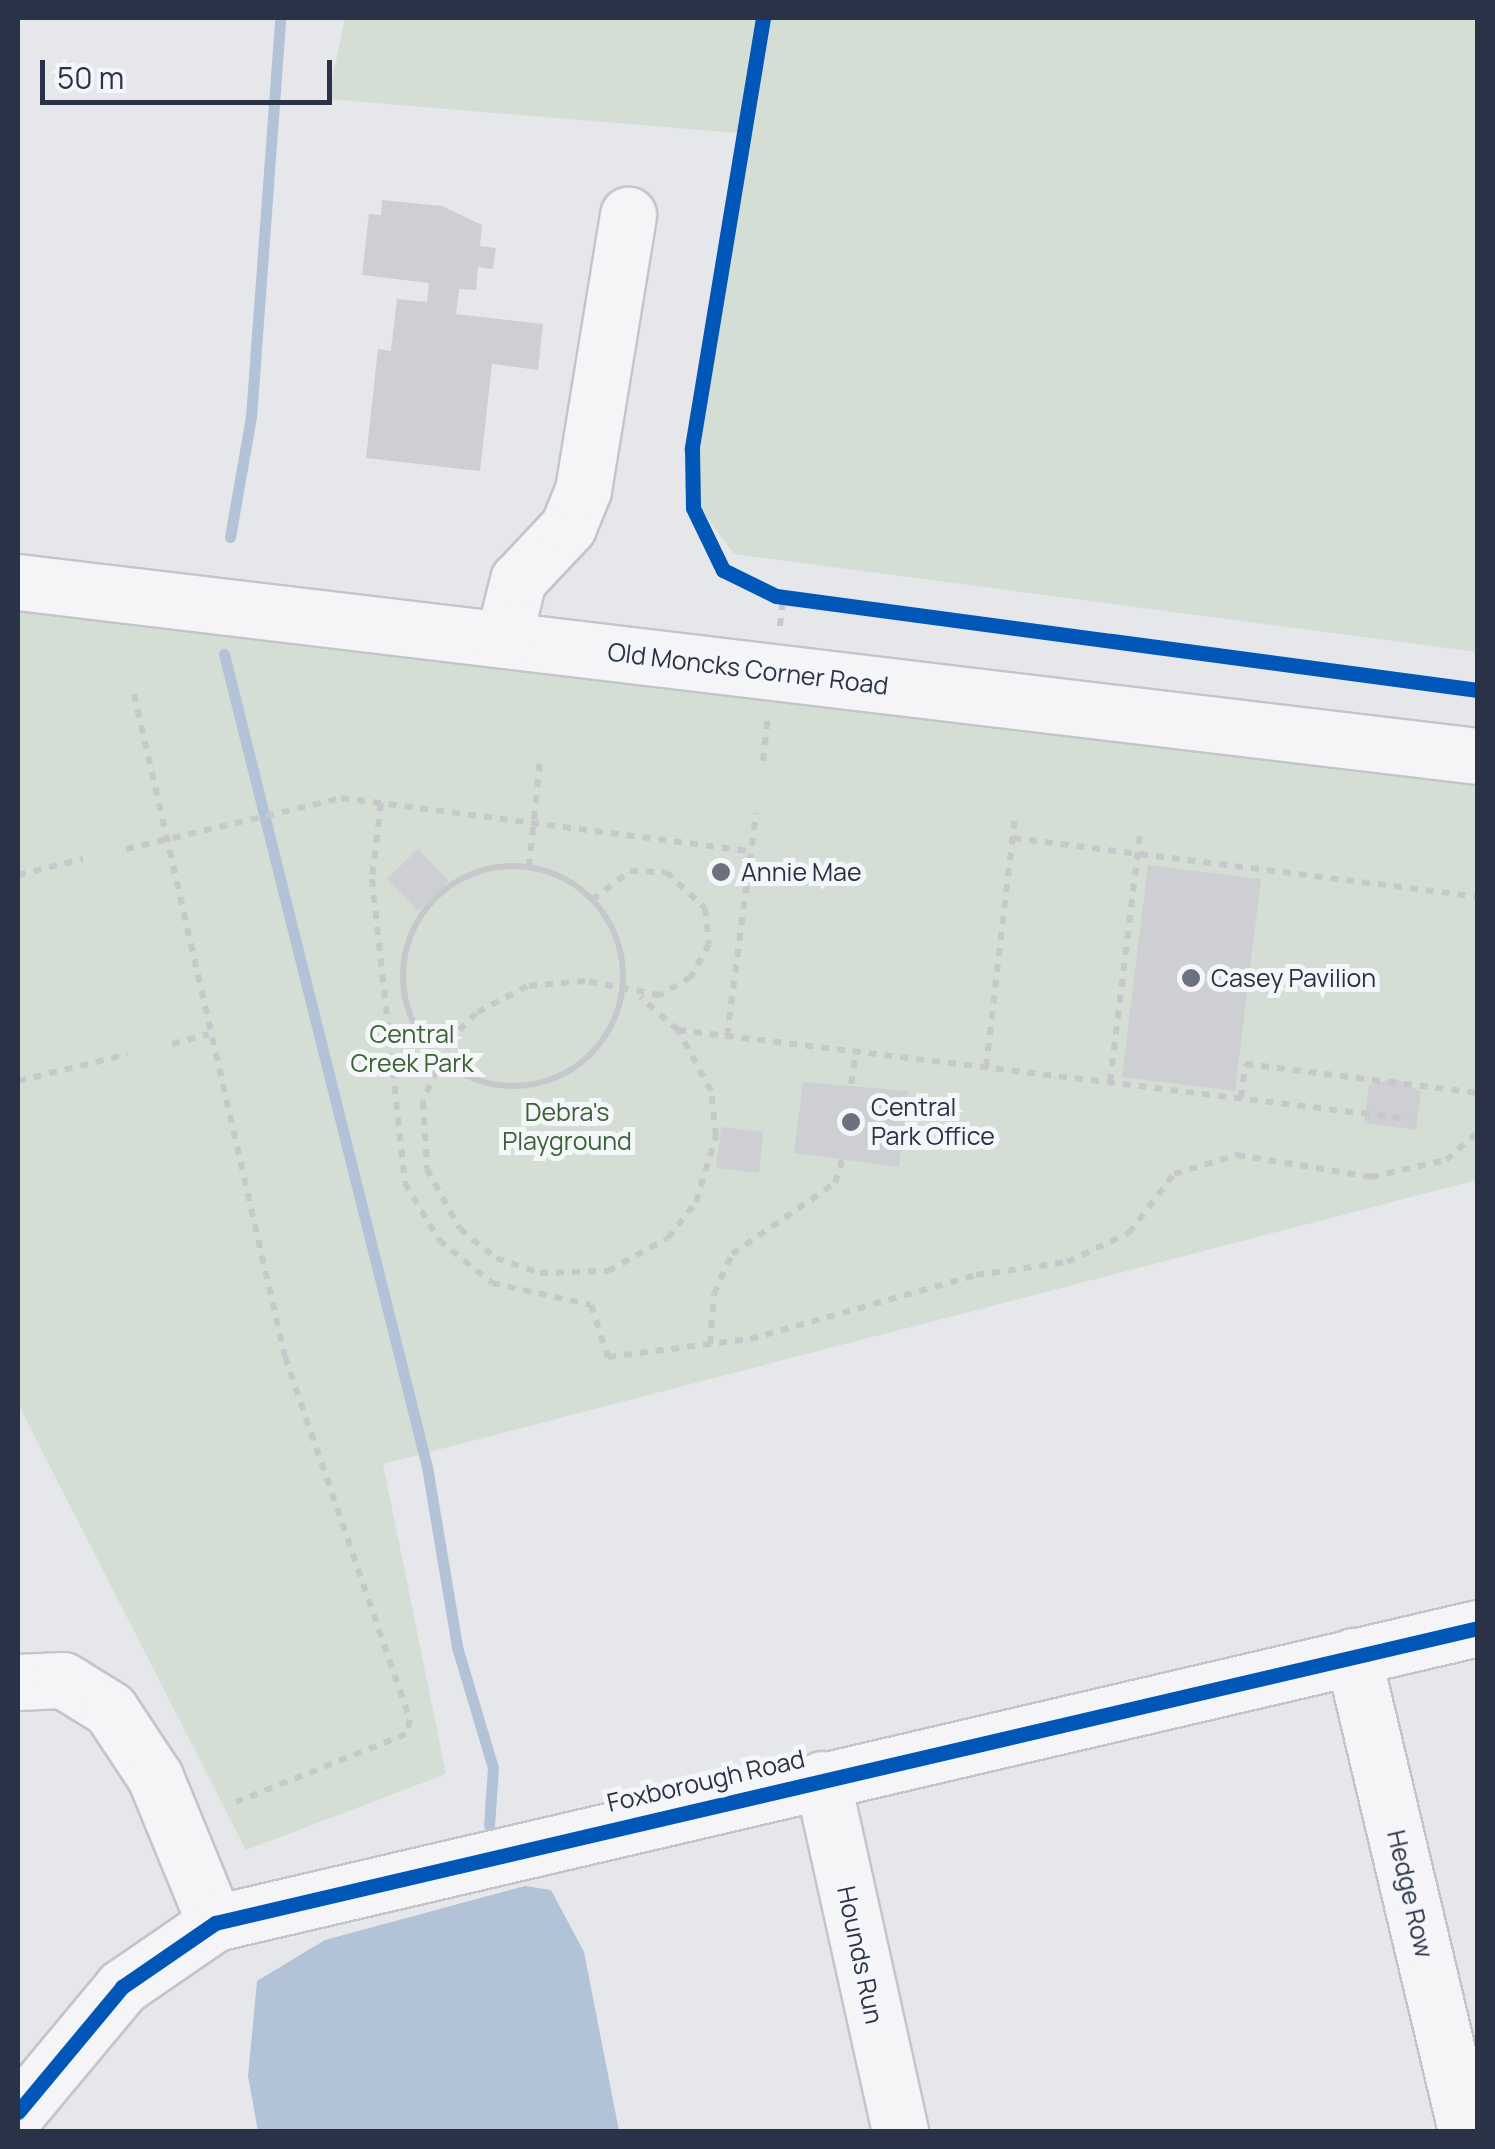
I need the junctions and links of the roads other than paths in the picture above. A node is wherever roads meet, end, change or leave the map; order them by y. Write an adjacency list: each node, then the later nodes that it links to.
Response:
1 (628, 215): 3 (street)
2 (18, 582): 3 (street, Old Moncks Corner Road)
3 (503, 640): 4 (street, Old Moncks Corner Road)
4 (1478, 756)
5 (1478, 1628): 6 (street, Foxborough Road)
6 (1353, 1656): 8 (street, Foxborough Road); 12 (street, Hedge Row)
7 (18, 1682): 9 (street)
8 (822, 1779): 9 (street, Foxborough Road); 11 (street, Hounds Run)
9 (214, 1924): 10 (street, Foxborough Road)
10 (18, 2112)
11 (900, 2132)
12 (1466, 2132)

